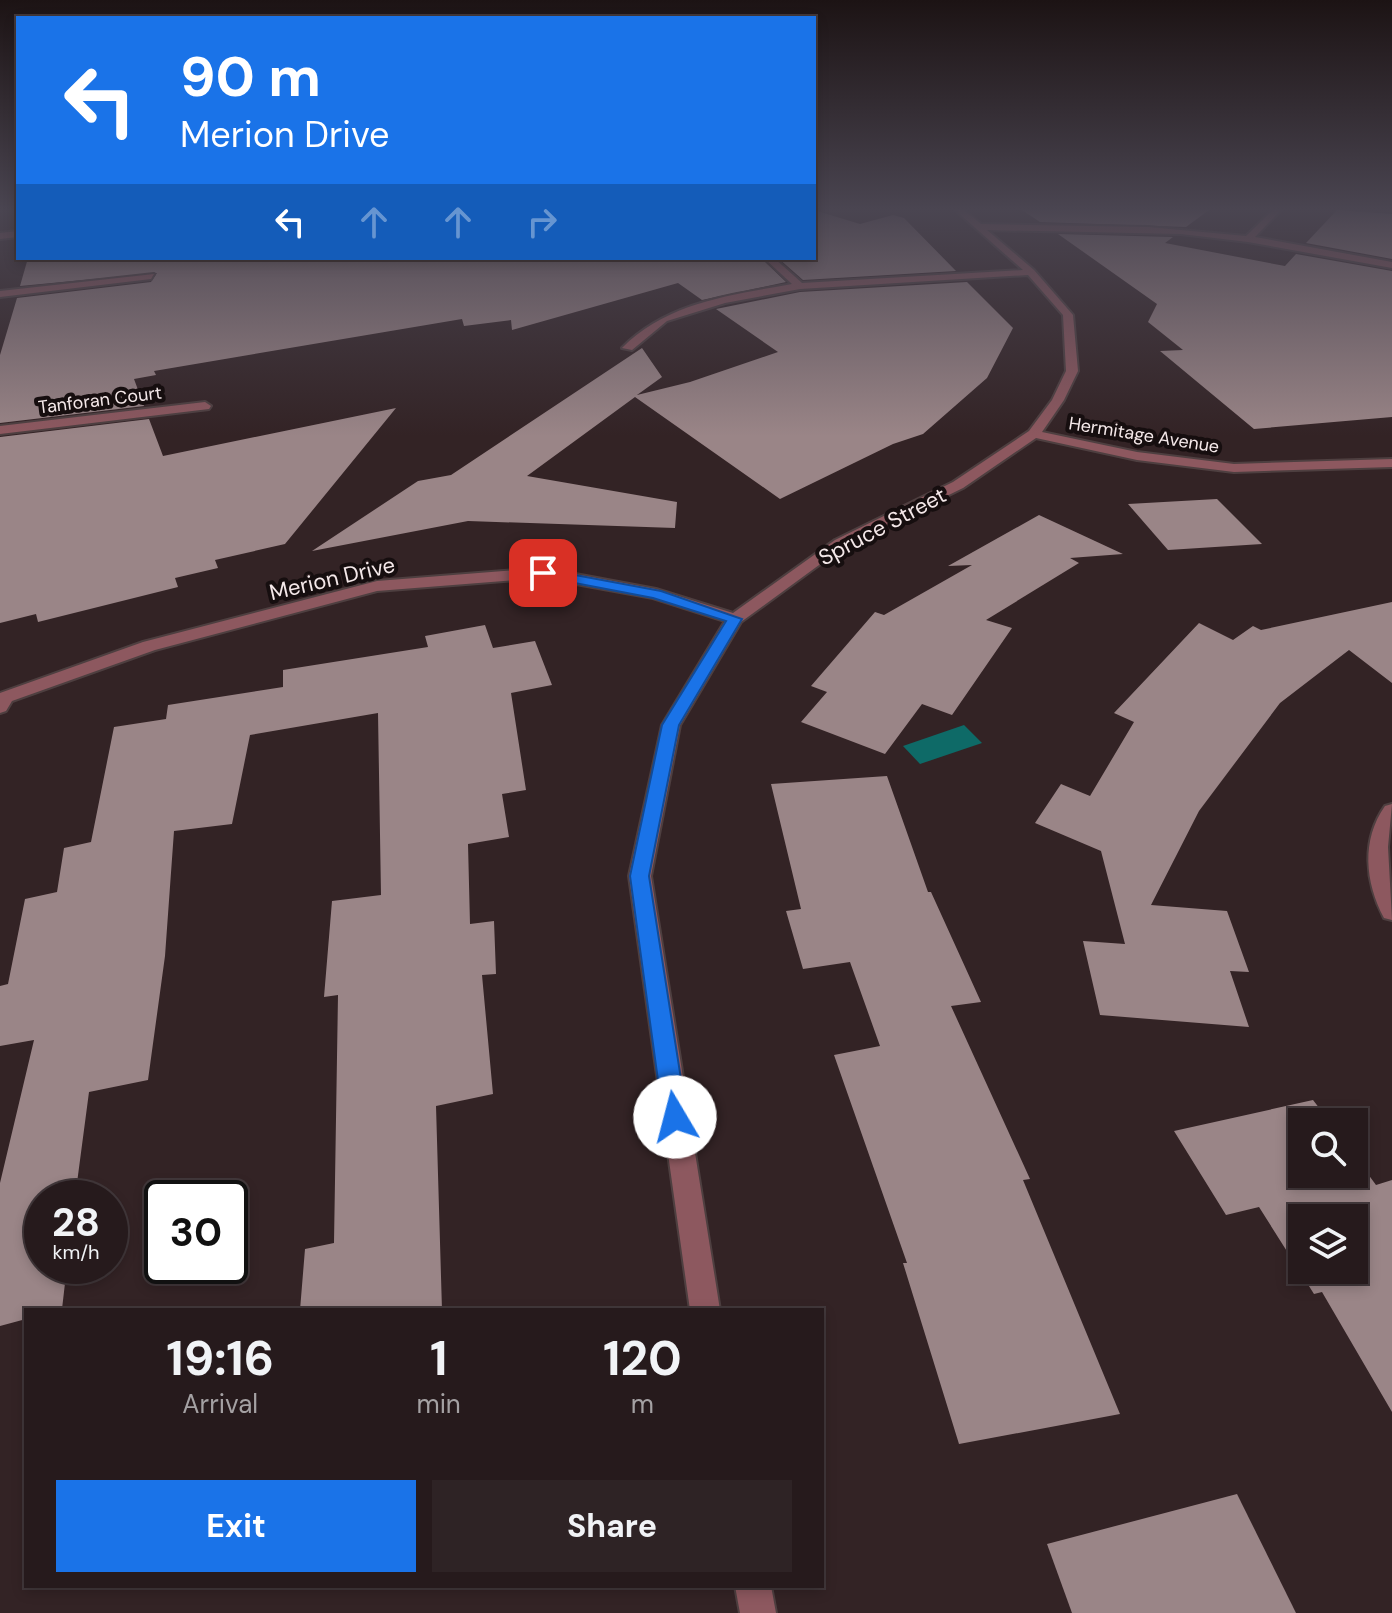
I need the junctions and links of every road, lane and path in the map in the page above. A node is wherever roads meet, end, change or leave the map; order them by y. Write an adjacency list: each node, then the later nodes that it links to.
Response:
1 (73, 285): 5 (street)
2 (812, 285): 4 (street)
3 (1042, 285): 9 (street, Spruce Street)
4 (800, 286): 6 (street)
5 (0, 294)
6 (628, 348)
7 (205, 406): 8 (street, Tanforan Court)
8 (0, 430)
9 (1034, 434): 10 (street, Hermitage Avenue); 11 (street, Spruce Street)
10 (1392, 463)
11 (735, 619): 12 (street, Merion Drive); 15 (street, Spruce Street)
12 (0, 707)
13 (1392, 811): 14 (street)
14 (1392, 912)
15 (705, 1308)
16 (753, 1588): 17 (street)
17 (758, 1613)

